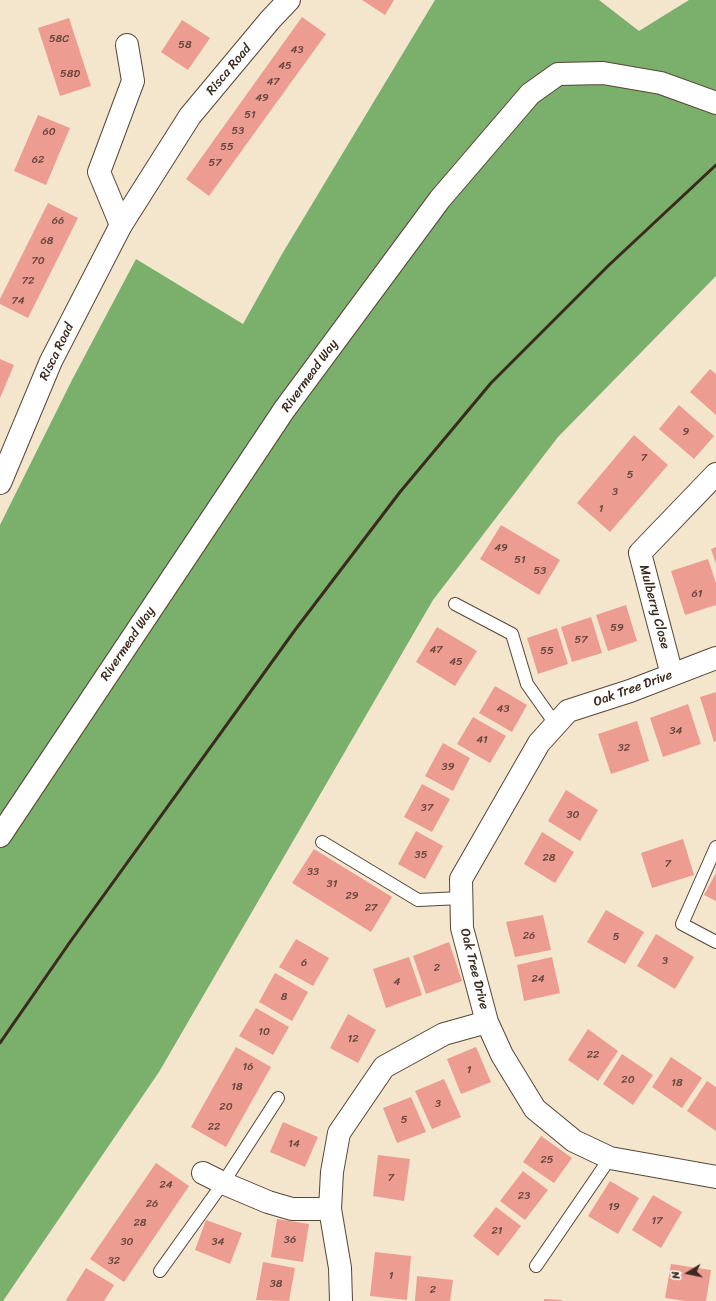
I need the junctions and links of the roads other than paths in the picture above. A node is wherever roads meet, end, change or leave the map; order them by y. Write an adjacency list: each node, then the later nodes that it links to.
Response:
1 (289, 0): 4 (street, Risca Road)
2 (127, 45): 4 (street)
3 (716, 103): 11 (street, Rivermead Way)
4 (122, 225): 6 (street, Risca Road)
5 (716, 474): 9 (street, Mulberry Close)
6 (0, 483)
7 (455, 604): 10 (lane)
8 (716, 658): 9 (street, Oak Tree Drive)
9 (672, 675): 10 (street, Oak Tree Drive)
10 (556, 725): 14 (street, Oak Tree Drive)
11 (0, 836)
12 (322, 842): 14 (lane)
13 (716, 847): 15 (lane)
14 (461, 898): 16 (street, Oak Tree Drive)
15 (716, 942)
16 (487, 1022): 18 (street, Oak Tree Drive); 22 (street)
17 (278, 1098): 21 (lane)
18 (610, 1158): 20 (street, Oak Tree Drive); 23 (lane)
19 (203, 1173): 21 (street)
20 (716, 1176)
21 (223, 1184): 22 (street); 24 (lane)
22 (330, 1209): 25 (street)
23 (536, 1266)
24 (160, 1271)
25 (341, 1301)

